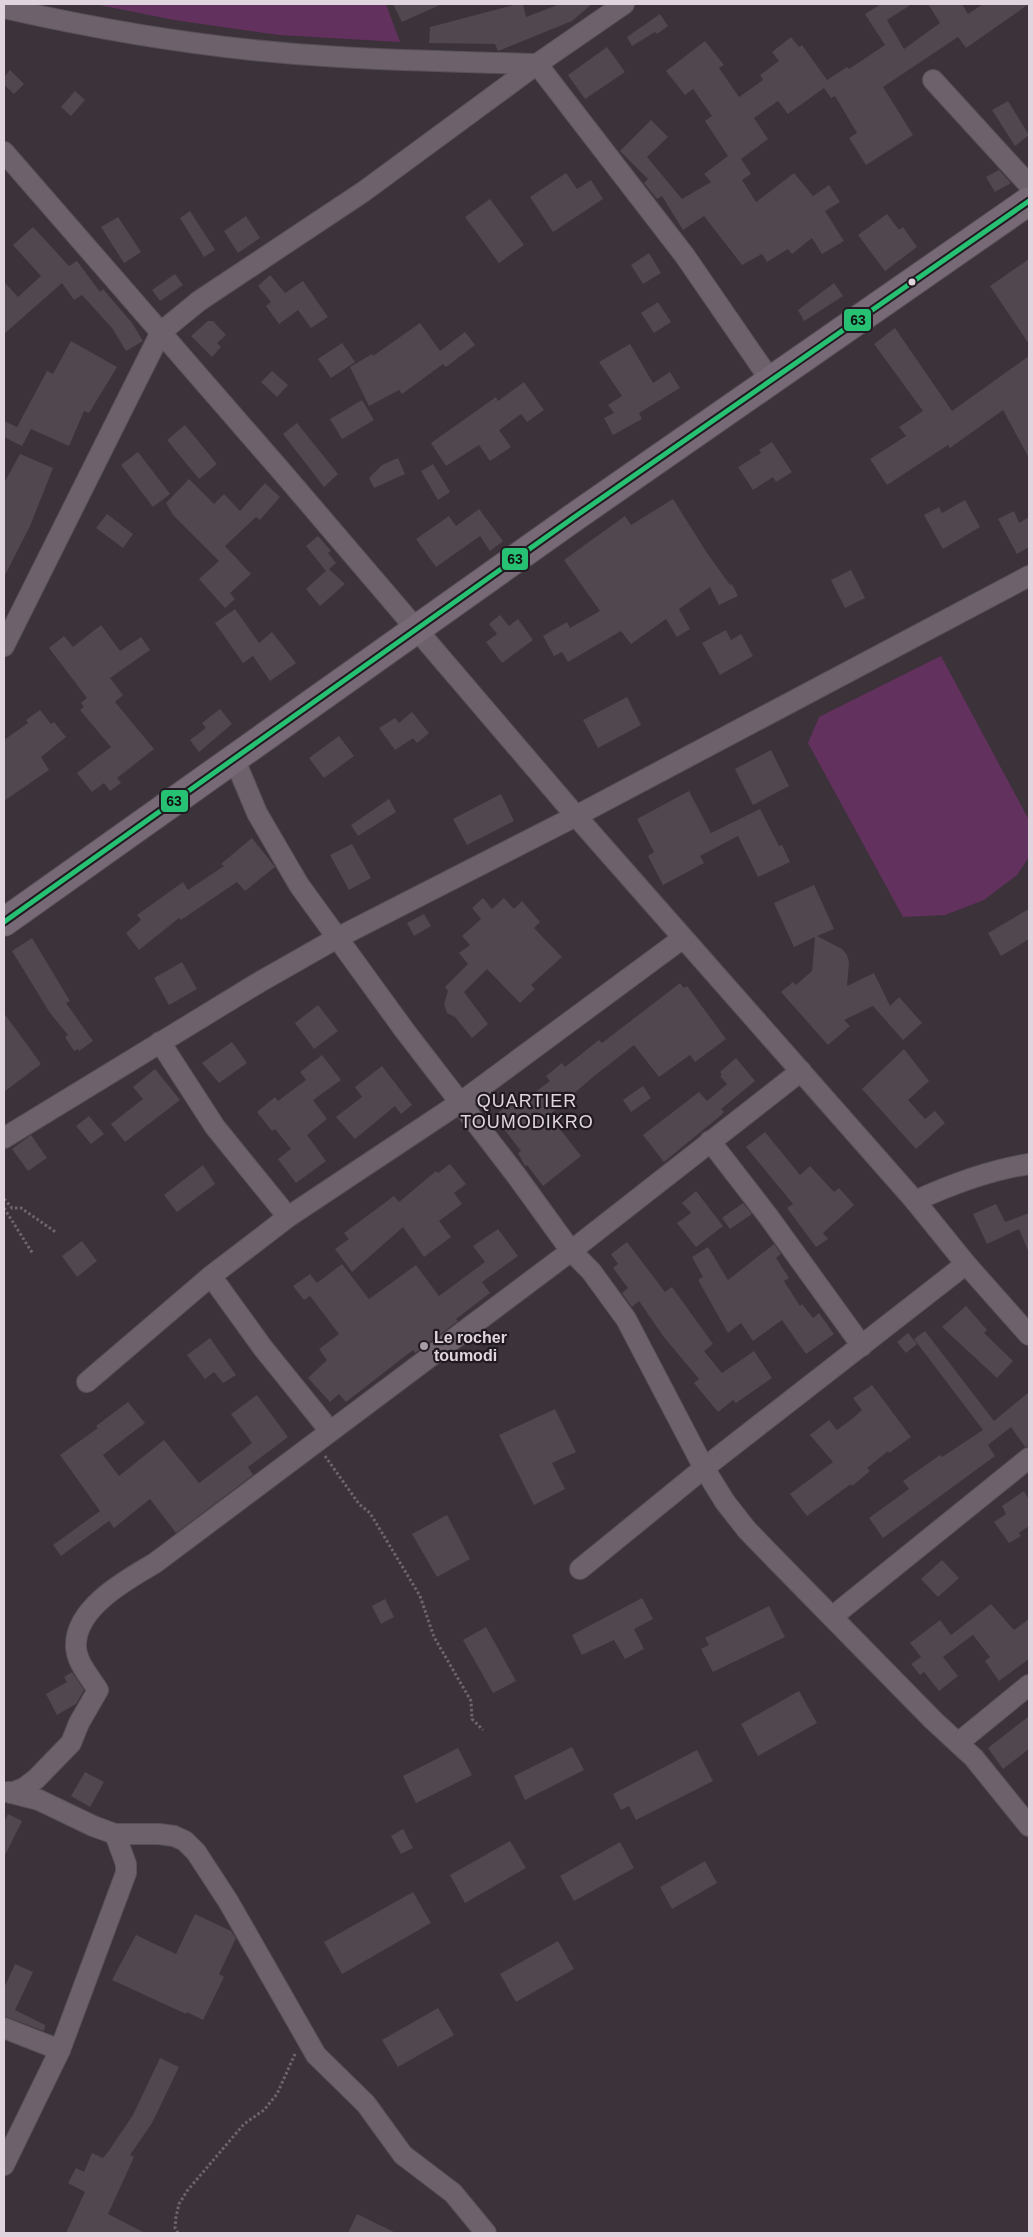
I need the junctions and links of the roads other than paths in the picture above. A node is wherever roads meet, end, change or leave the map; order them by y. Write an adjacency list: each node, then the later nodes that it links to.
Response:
1 (612, 7): 3 (street)
2 (4, 8): 3 (street)
3 (537, 64): 8 (street); 9 (street)
4 (933, 80): 6 (street)
5 (4, 152): 8 (street)
6 (1029, 185)
7 (1029, 201): 9 (main road)
8 (160, 332): 11 (street); 12 (street)
9 (770, 381): 11 (main road)
10 (1029, 576): 14 (street)
11 (417, 629): 13 (main road); 14 (street)
12 (4, 646)
13 (234, 758): 15 (main road); 16 (street)
14 (576, 816): 16 (street); 17 (street)
15 (4, 922)
16 (337, 938): 18 (street); 20 (street)
17 (683, 938): 19 (street); 20 (street)
18 (160, 1042): 21 (street); 25 (street)
19 (801, 1071): 22 (street); 24 (street)
20 (461, 1102): 25 (street); 26 (street)
21 (4, 1138)
22 (710, 1141): 26 (street); 30 (street)
23 (1029, 1164): 24 (street)
24 (915, 1201): 27 (street)
25 (288, 1217): 28 (street)
26 (571, 1251): 32 (street); 34 (street)
27 (966, 1264): 29 (street); 30 (street)
28 (211, 1276): 31 (street); 32 (street)
29 (1027, 1331)
30 (862, 1346): 34 (street)
31 (87, 1382)
32 (322, 1437): 39 (street)
33 (1029, 1458): 36 (street)
34 (704, 1468): 35 (street); 36 (street)
35 (580, 1569)
36 (832, 1617): 38 (street)
37 (1029, 1685): 38 (street)
38 (958, 1744): 40 (street)
39 (7, 1792): 41 (street)
40 (1029, 1826)
41 (115, 1834): 43 (street); 45 (street)
42 (4, 2028): 43 (street)
43 (60, 2050): 44 (street)
44 (4, 2165)
45 (486, 2233)

